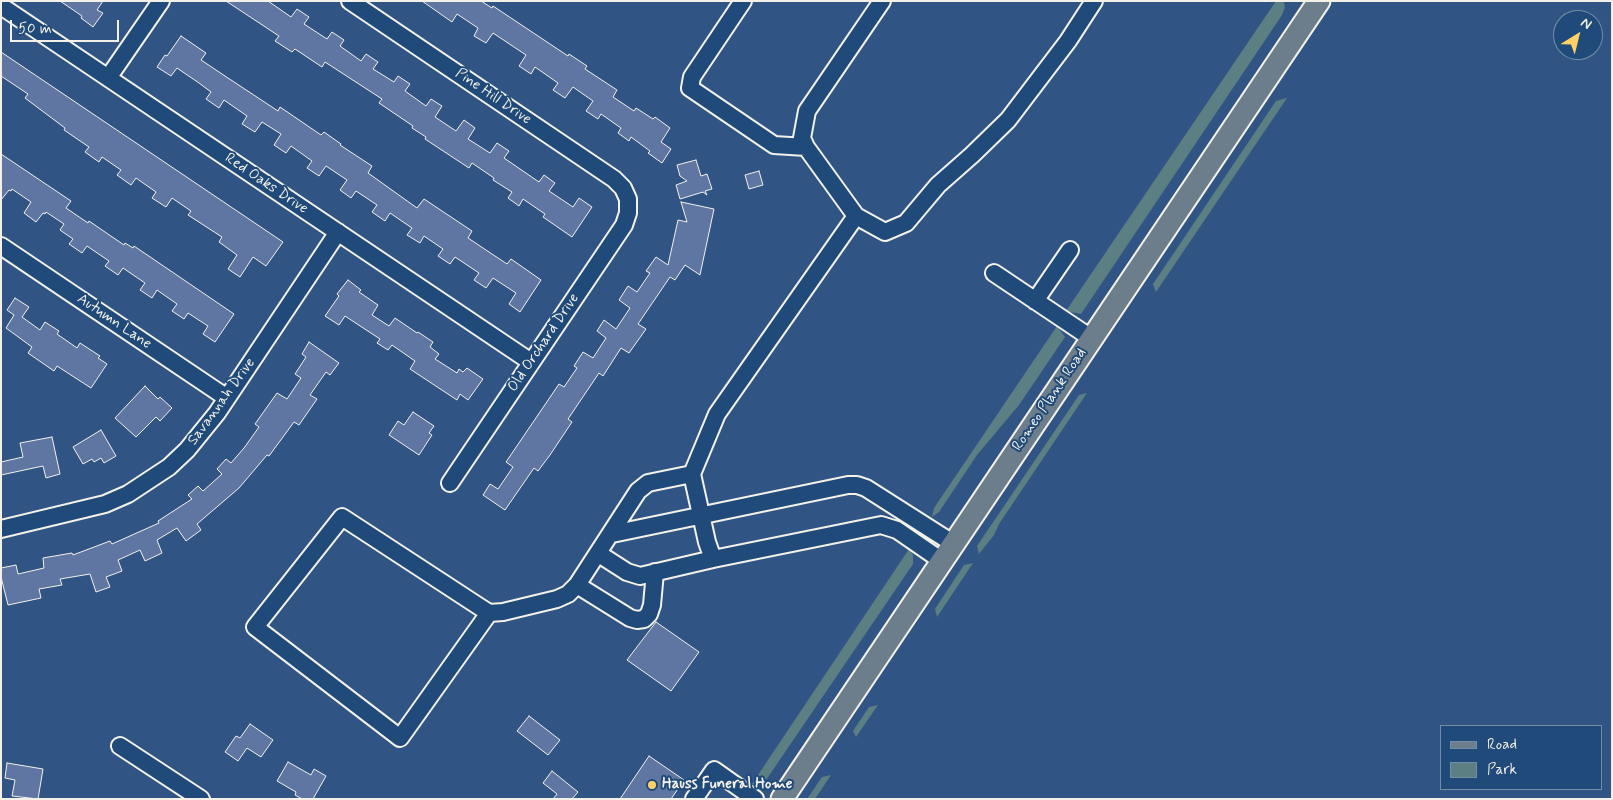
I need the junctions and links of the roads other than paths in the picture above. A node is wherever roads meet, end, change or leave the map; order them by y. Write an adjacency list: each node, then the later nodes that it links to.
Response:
1 (160, 1): 8 (street)
2 (350, 1): 10 (street, Pine Hill Drive)
3 (743, 1): 9 (street)
4 (882, 1): 9 (street)
5 (1094, 1): 11 (street)
6 (1311, 4): 17 (main road, Romeo Plank Road)
7 (1, 6): 8 (street, Red Oaks Drive)
8 (108, 78): 12 (street, Red Oaks Drive)
9 (806, 147): 11 (street)
10 (628, 199): 18 (street, Old Orchard Drive)
11 (856, 216): 20 (street)
12 (338, 232): 18 (street, Red Oaks Drive); 19 (street, Savannah Drive)
13 (1, 246): 19 (street, Autumn Lane)
14 (1070, 250): 16 (street)
15 (994, 273): 16 (street)
16 (1036, 301): 17 (street)
17 (1091, 338): 27 (main road, Romeo Plank Road)
18 (531, 362): 21 (street, Old Orchard Drive)
19 (227, 398): 25 (street, Savannah Drive)
20 (692, 474): 23 (street); 26 (street)
21 (450, 484)
22 (889, 503): 23 (street); 24 (street); 27 (street)
23 (701, 516): 26 (street); 29 (street)
24 (881, 525): 29 (street); 30 (street)
25 (1, 529)
26 (612, 534): 28 (street)
27 (954, 544): 30 (main road, Romeo Plank Road)
28 (599, 554): 31 (street); 32 (street)
29 (713, 559): 31 (street)
30 (942, 561): 38 (main road, Romeo Plank Road)
31 (655, 572): 32 (street)
32 (577, 585): 33 (street)
33 (488, 613): 33 (street)
34 (120, 746): 35 (street)
35 (201, 799)
36 (694, 799): 37 (street)
37 (755, 799)
38 (782, 799)

